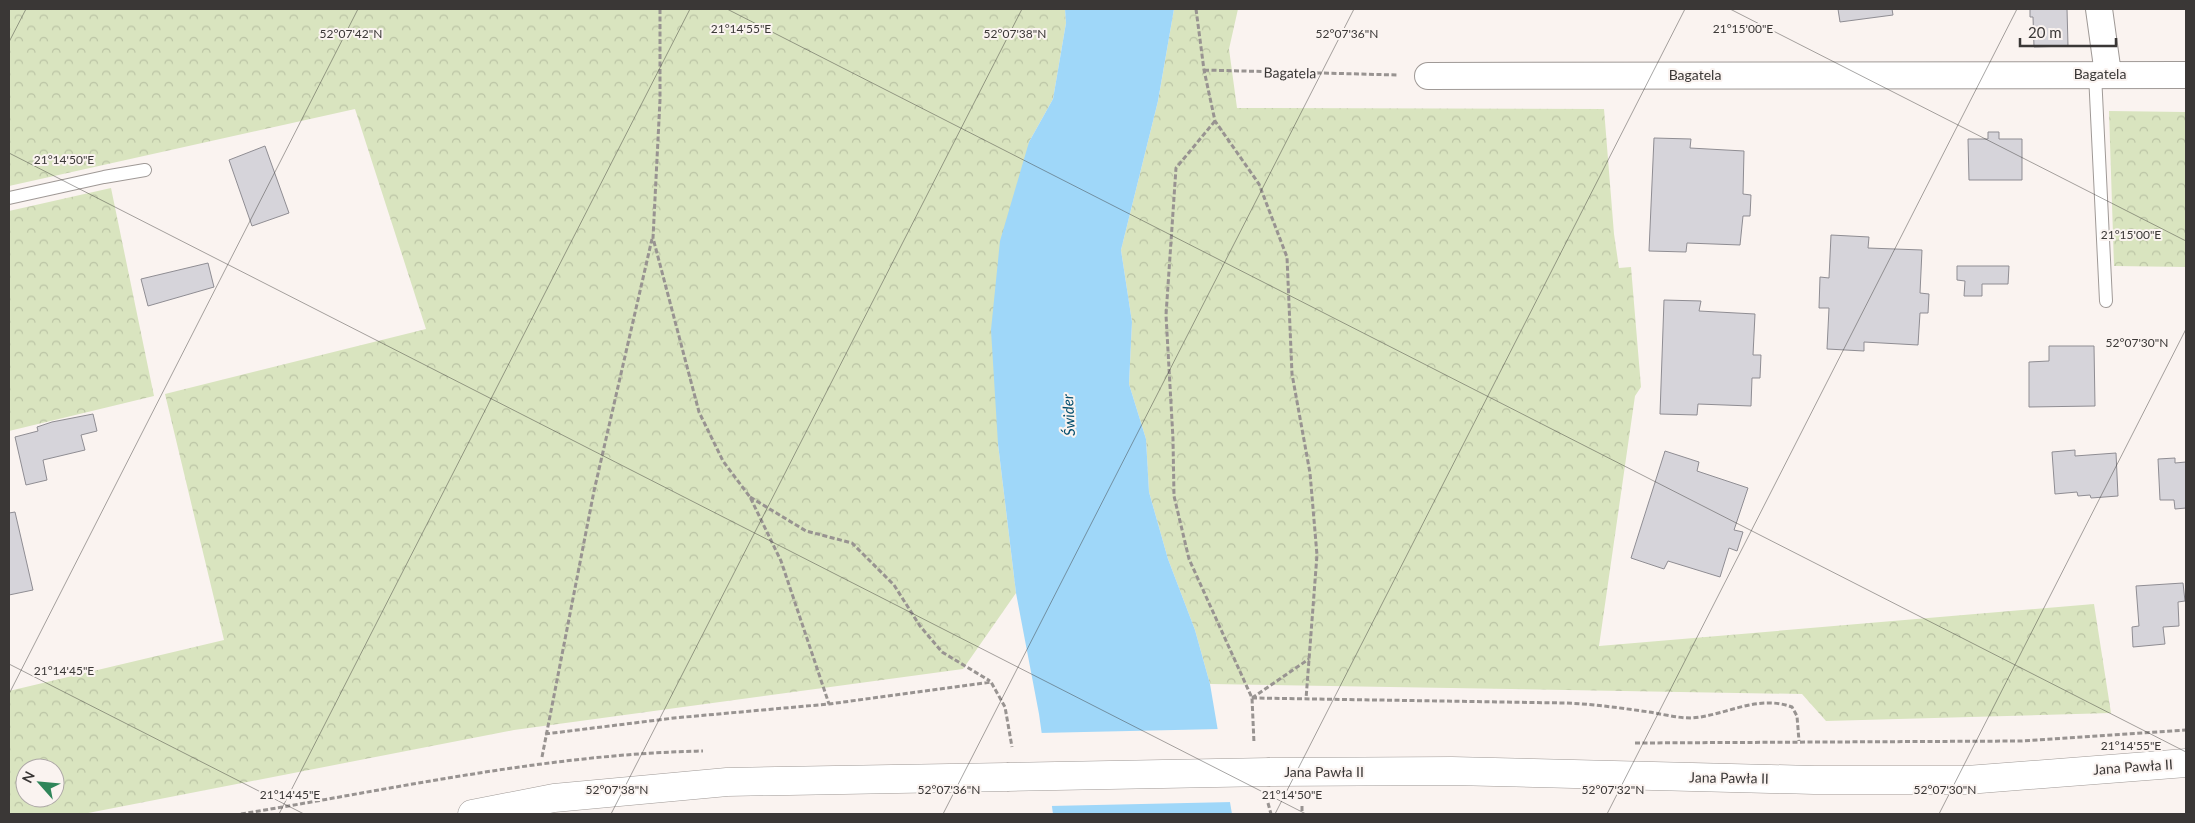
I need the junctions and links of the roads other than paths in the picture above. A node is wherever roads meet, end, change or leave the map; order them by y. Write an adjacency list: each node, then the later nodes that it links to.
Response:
1 (2098, 9): 2 (street)
2 (2101, 74): 3 (street, Bagatela); 4 (street, Bagatela); 7 (lane)
3 (2186, 75)
4 (1428, 76)
5 (145, 170): 6 (lane)
6 (9, 198)
7 (2106, 301)
8 (2186, 763): 9 (main road, Jana Pawła II, bridge)
9 (472, 814)

